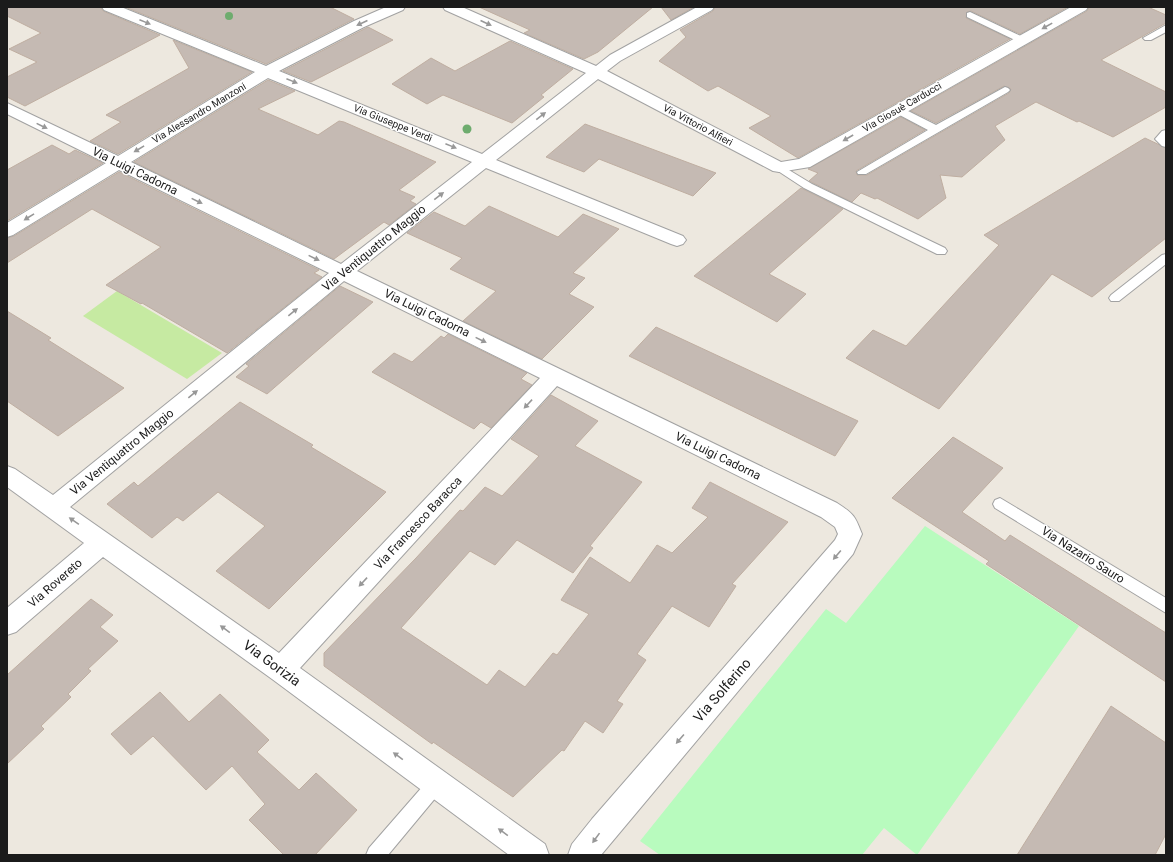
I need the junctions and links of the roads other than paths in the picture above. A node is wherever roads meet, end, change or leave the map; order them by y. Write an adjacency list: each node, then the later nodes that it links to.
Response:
1 (109, 7): 10 (street, Via Giuseppe Verdi, one-way to 10)
2 (398, 7): 10 (street, Via Alessandro Manzoni, one-way to 10)
3 (450, 7): 11 (street, Via Vittorio Alfieri, one-way to 11)
4 (707, 7): 11 (street, Via Ventiquattro Maggio)
5 (1081, 7): 9 (street, Via Giosuè Carducci, one-way to 9)
6 (970, 15): 9 (lane)
7 (1166, 28): 8 (lane)
8 (1148, 38)
9 (1022, 40): 14 (street, Via Giosuè Carducci)
10 (268, 71): 18 (street, Via Giuseppe Verdi, one-way to 18); 19 (street, Via Alessandro Manzoni, one-way to 19)
11 (597, 72): 18 (street, Via Ventiquattro Maggio, one-way to 11); 20 (street, Via Vittorio Alfieri)
12 (1005, 90): 15 (lane)
13 (7, 108): 19 (street, Via Luigi Cadorna, one-way to 19)
14 (898, 110): 15 (lane); 20 (street, Via Giosuè Carducci, one-way to 20)
15 (937, 130): 21 (lane)
16 (1166, 133): 17 (lane)
17 (1166, 144)
18 (484, 160): 23 (street, Via Giuseppe Verdi); 26 (street, Via Ventiquattro Maggio, one-way to 18)
19 (117, 162): 22 (street, Via Alessandro Manzoni, one-way to 22); 26 (street, Via Luigi Cadorna, one-way to 26)
20 (779, 167): 24 (lane, Via Vittorio Alfieri)
21 (862, 172)
22 (7, 231)
23 (677, 240)
24 (941, 250)
25 (1166, 258): 27 (lane)
26 (343, 272): 28 (street, Via Luigi Cadorna, one-way to 28); 31 (street, Via Ventiquattro Maggio, one-way to 26)
27 (1115, 298)
28 (554, 376): 32 (street, Via Luigi Cadorna); 36 (street, Via Francesco Baracca, one-way to 36)
29 (7, 475): 31 (street, Via Gorizia)
30 (1000, 504): 34 (lane, Via Nazario Sauro)
31 (54, 508): 33 (street, Via Gorizia, one-way to 31)
32 (845, 521): 40 (street, Via Solferino, one-way to 40)
33 (103, 542): 35 (street, Via Rovereto); 36 (street, Via Gorizia, one-way to 33)
34 (1166, 606)
35 (7, 624)
36 (281, 670): 37 (street, Via Gorizia, one-way to 36)
37 (436, 784): 38 (lane); 39 (street, Via Gorizia, one-way to 37)
38 (376, 855)
39 (534, 855)
40 (583, 855)

